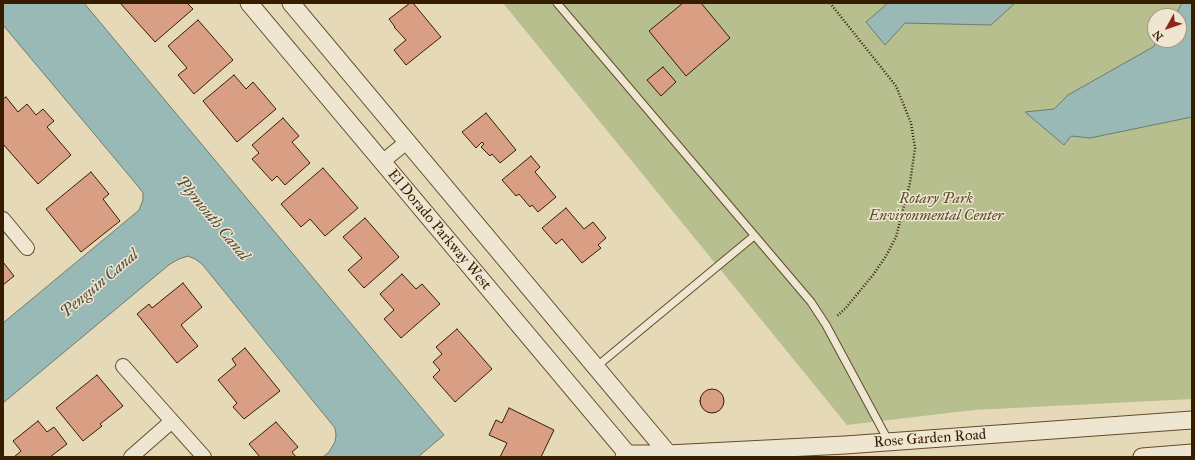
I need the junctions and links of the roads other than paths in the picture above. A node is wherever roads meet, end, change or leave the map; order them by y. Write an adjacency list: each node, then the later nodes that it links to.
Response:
1 (249, 3): 5 (street, El Dorado Parkway West)
2 (292, 3): 4 (street)
3 (557, 3): 7 (lane)
4 (408, 141): 5 (street); 10 (street)
5 (382, 162): 16 (street, El Dorado Parkway West)
6 (3, 219): 8 (street)
7 (754, 236): 10 (lane); 13 (lane)
8 (27, 248)
9 (123, 366): 12 (street)
10 (596, 367): 15 (street)
11 (1192, 420): 13 (street, Rose Garden Road)
12 (172, 422): 17 (street); 18 (street)
13 (889, 442): 15 (street, Rose Garden Road)
14 (1192, 453): 19 (street)
15 (669, 455): 16 (street, Rose Garden Road)
16 (627, 456)
17 (132, 457)
18 (204, 457)
19 (1142, 457)

